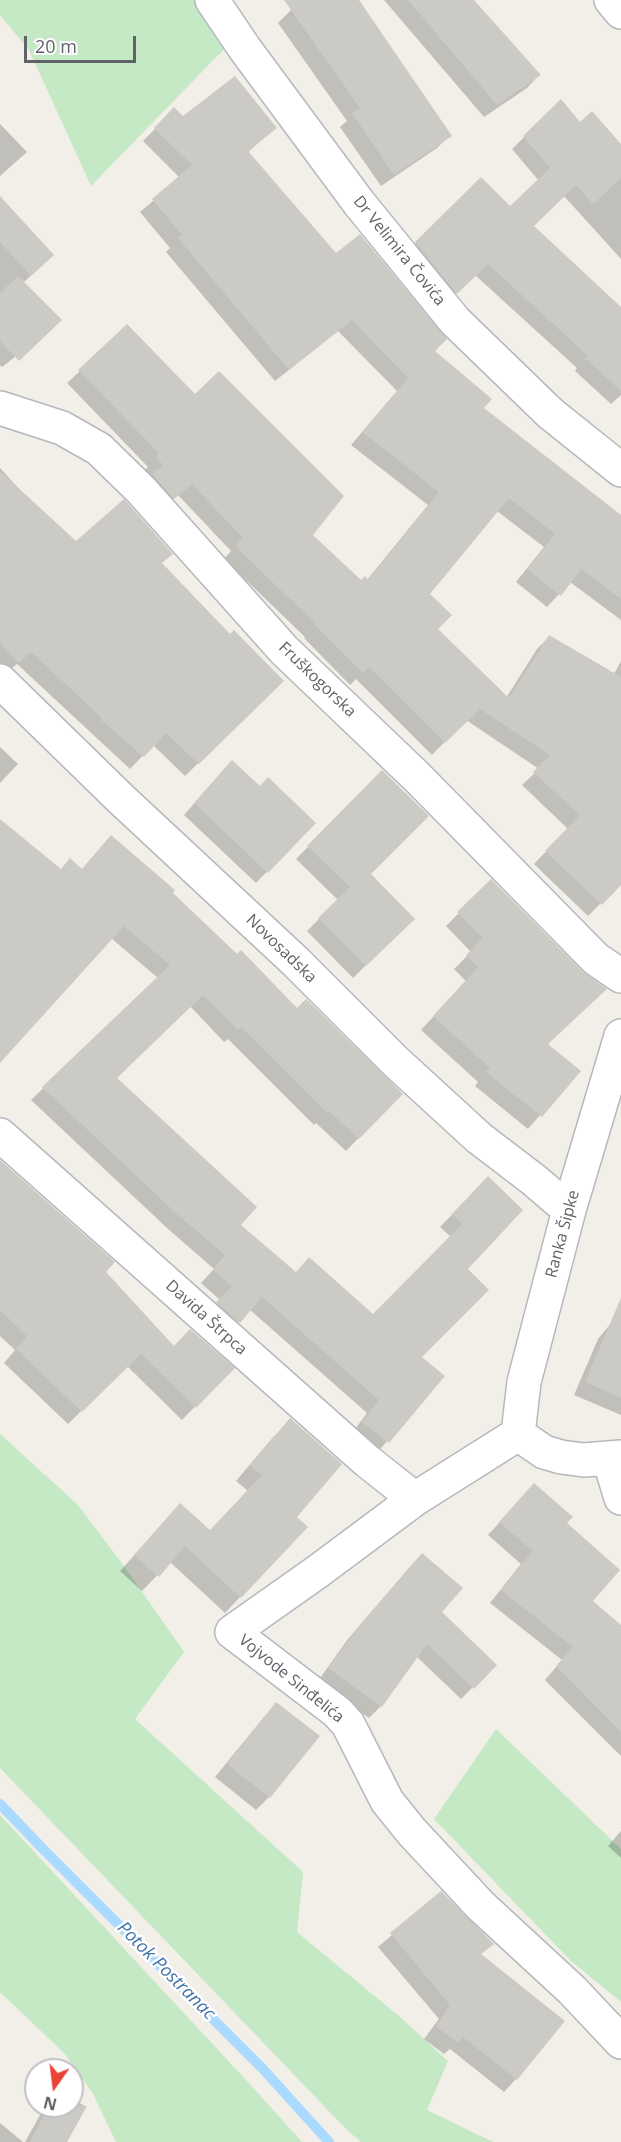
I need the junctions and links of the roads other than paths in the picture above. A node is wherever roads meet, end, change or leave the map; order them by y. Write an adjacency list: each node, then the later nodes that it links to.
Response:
1 (212, 0): 5 (street, Dr Velimira Čovića)
2 (611, 0): 3 (street)
3 (621, 12)
4 (0, 408): 7 (street, Fruškogorska)
5 (621, 470)
6 (0, 681): 10 (street, Novosadska)
7 (621, 976)
8 (621, 1036): 10 (street, Ranka Šipke)
9 (0, 1135): 14 (street, Davida Štrpca)
10 (569, 1210): 11 (street, Ranka Šipke)
11 (518, 1434): 12 (street); 14 (street, Vojvode Sinđelića)
12 (615, 1458): 13 (street)
13 (621, 1498)
14 (415, 1499): 15 (street, Vojvode Sinđelića)
15 (621, 2042)

